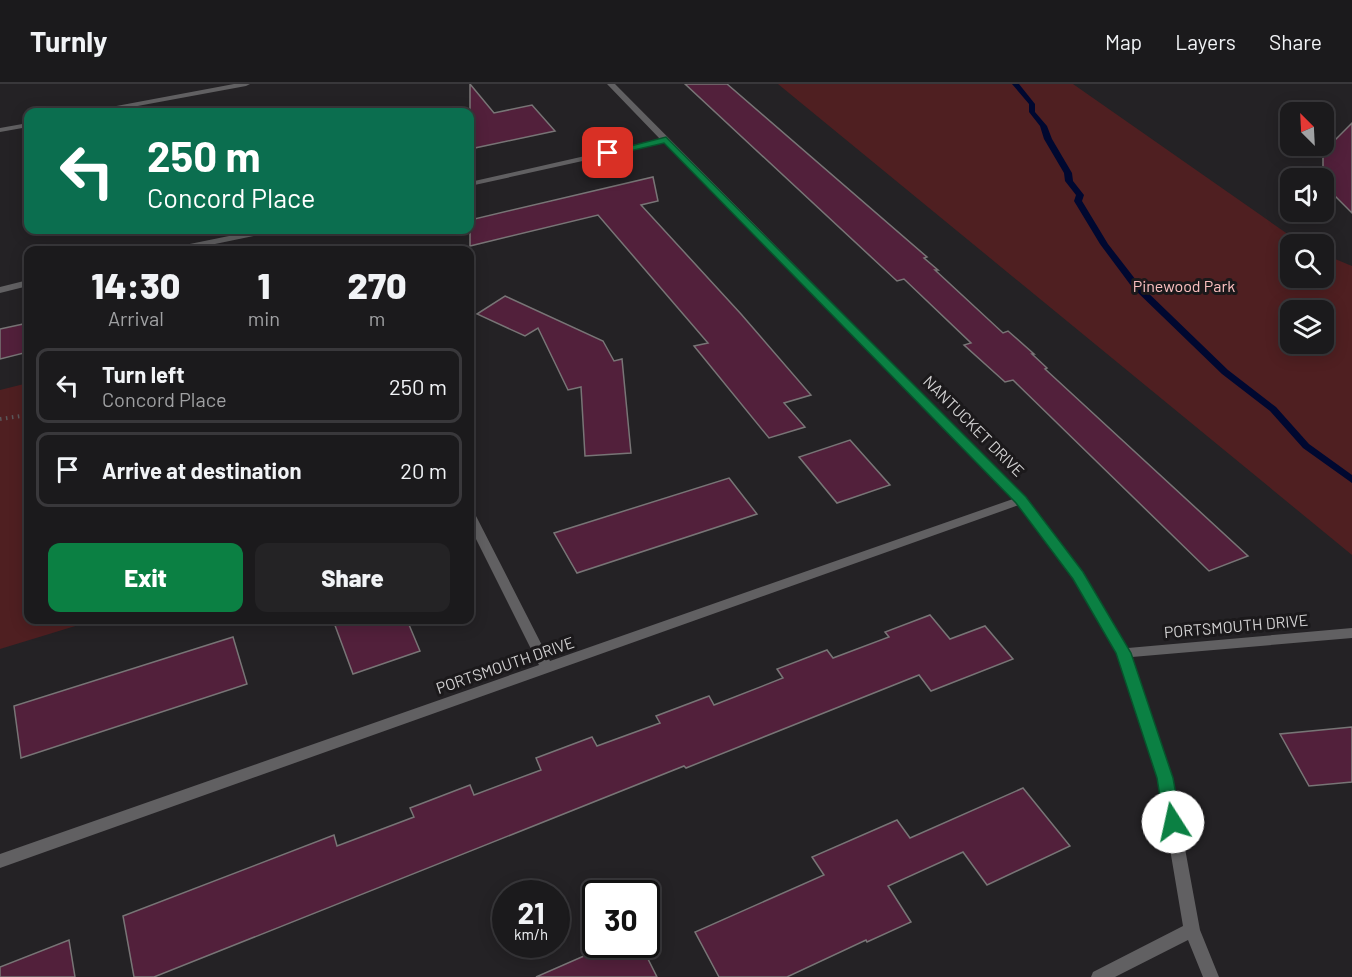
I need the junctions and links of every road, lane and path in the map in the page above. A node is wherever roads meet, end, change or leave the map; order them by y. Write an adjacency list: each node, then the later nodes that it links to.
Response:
1 (246, 84): 3 (street)
2 (611, 84): 6 (street, NANTUCKET DRIVE)
3 (117, 108)
4 (24, 126): 5 (street)
5 (0, 130)
6 (666, 140): 7 (street); 14 (street, NANTUCKET DRIVE)
7 (474, 183)
8 (249, 234): 9 (street)
9 (194, 246)
10 (24, 284): 11 (street)
11 (0, 290)
12 (24, 415): 13 (path)
13 (0, 418)
14 (1021, 500): 17 (street, NANTUCKET DRIVE); 18 (street, PORTSMOUTH DRIVE)
15 (474, 524): 18 (street)
16 (1352, 633): 17 (street, PORTSMOUTH DRIVE)
17 (1124, 653): 20 (street, NANTUCKET DRIVE)
18 (547, 668): 19 (street, PORTSMOUTH DRIVE)
19 (0, 861)
20 (1192, 930): 21 (street); 22 (street, NANTUCKET DRIVE)
21 (1100, 977)
22 (1211, 977)

